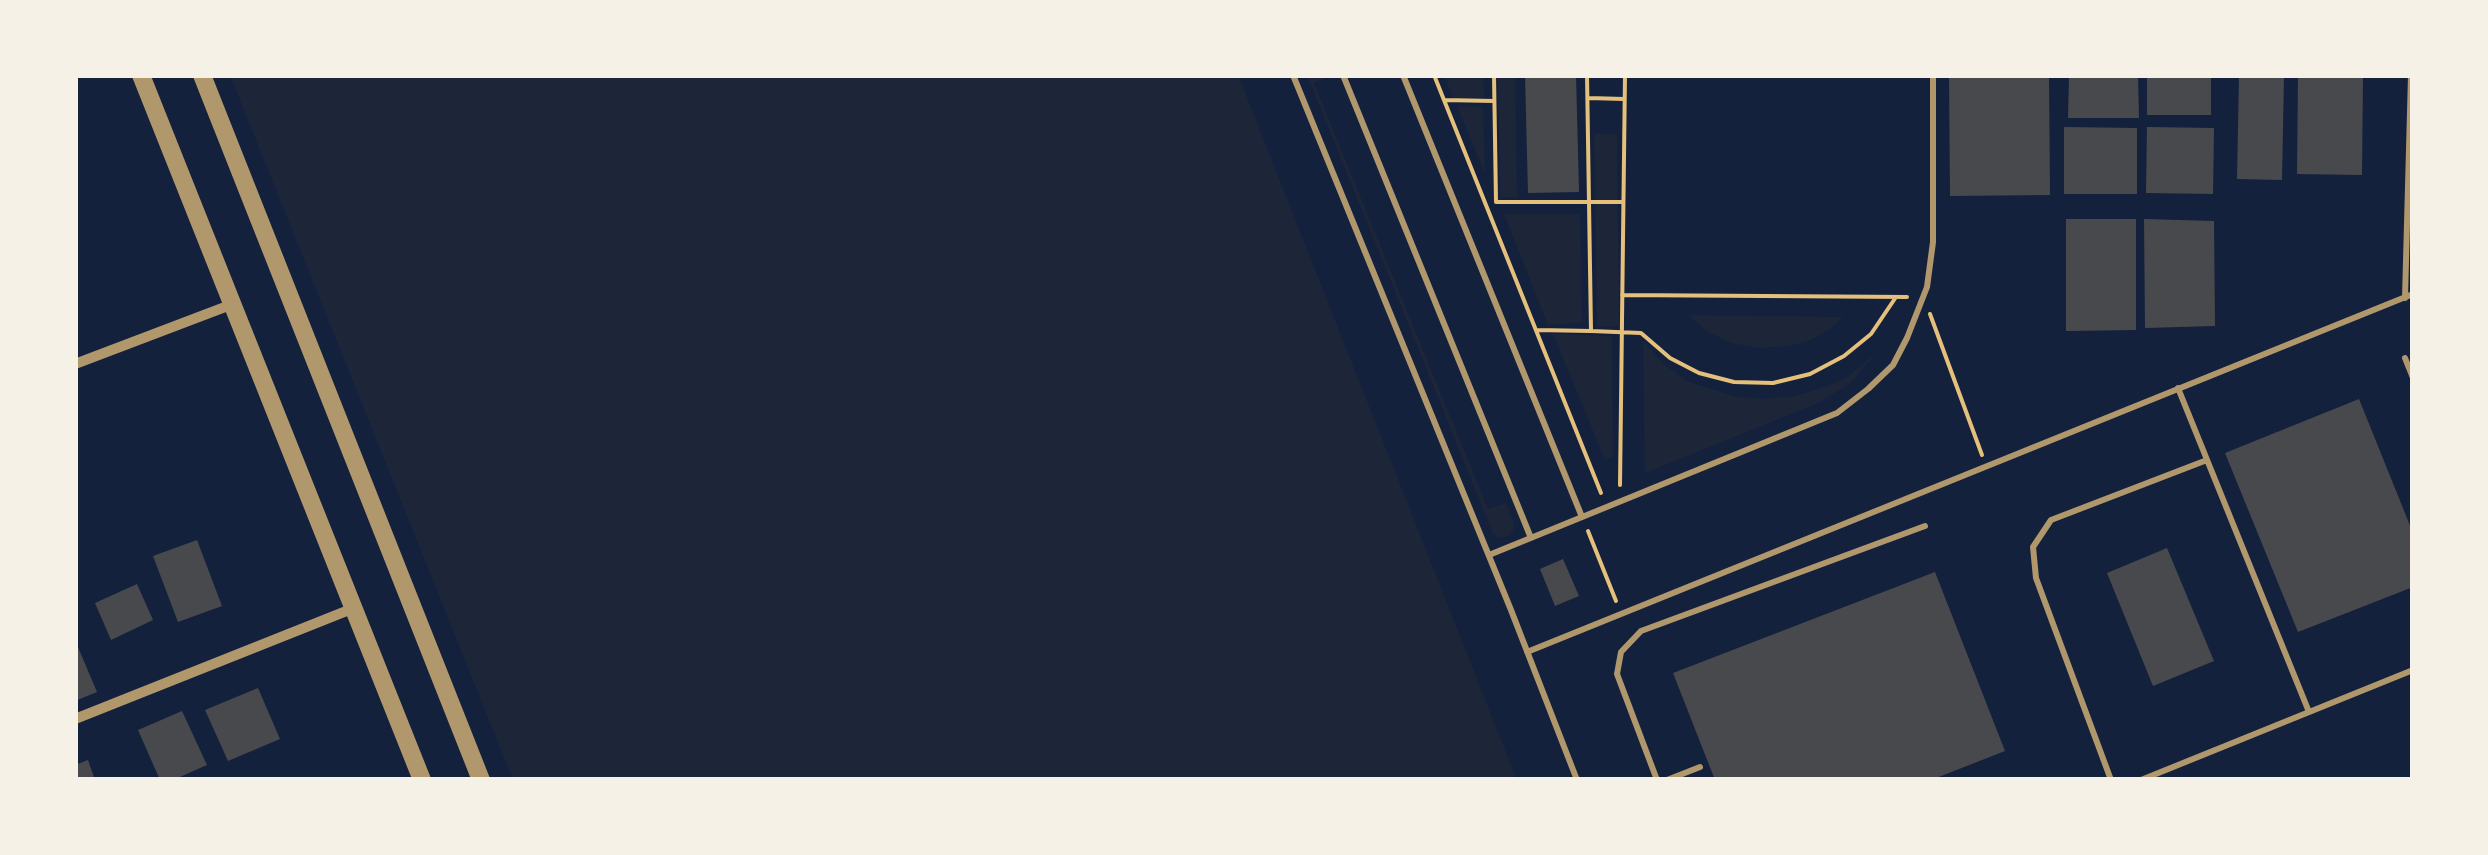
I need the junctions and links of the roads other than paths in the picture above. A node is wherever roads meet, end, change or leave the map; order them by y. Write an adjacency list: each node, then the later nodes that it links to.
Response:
1 (141, 75): 9 (street)
2 (202, 75): 26 (street)
3 (1292, 75): 18 (lane)
4 (1343, 75): 17 (lane)
5 (1403, 75): 15 (lane)
6 (1933, 75): 15 (lane)
7 (2411, 75): 8 (lane)
8 (2409, 296): 13 (lane)
9 (232, 304): 11 (street); 19 (street)
10 (2405, 358): 12 (lane)
11 (75, 364)
12 (2413, 378)
13 (2178, 388): 14 (lane); 20 (lane)
14 (2207, 460): 22 (lane); 30 (lane)
15 (1582, 517): 17 (lane)
16 (1925, 526): 28 (lane)
17 (1531, 538): 18 (lane)
18 (1489, 555): 20 (lane)
19 (354, 608): 23 (street); 25 (street)
20 (1527, 652): 27 (lane)
21 (2413, 670): 22 (lane)
22 (2309, 712): 31 (lane)
23 (75, 719)
24 (1700, 767): 29 (lane)
25 (422, 780)
26 (481, 780)
27 (1577, 780)
28 (1657, 780)
29 (1667, 780)
30 (2110, 780)
31 (2141, 780)

